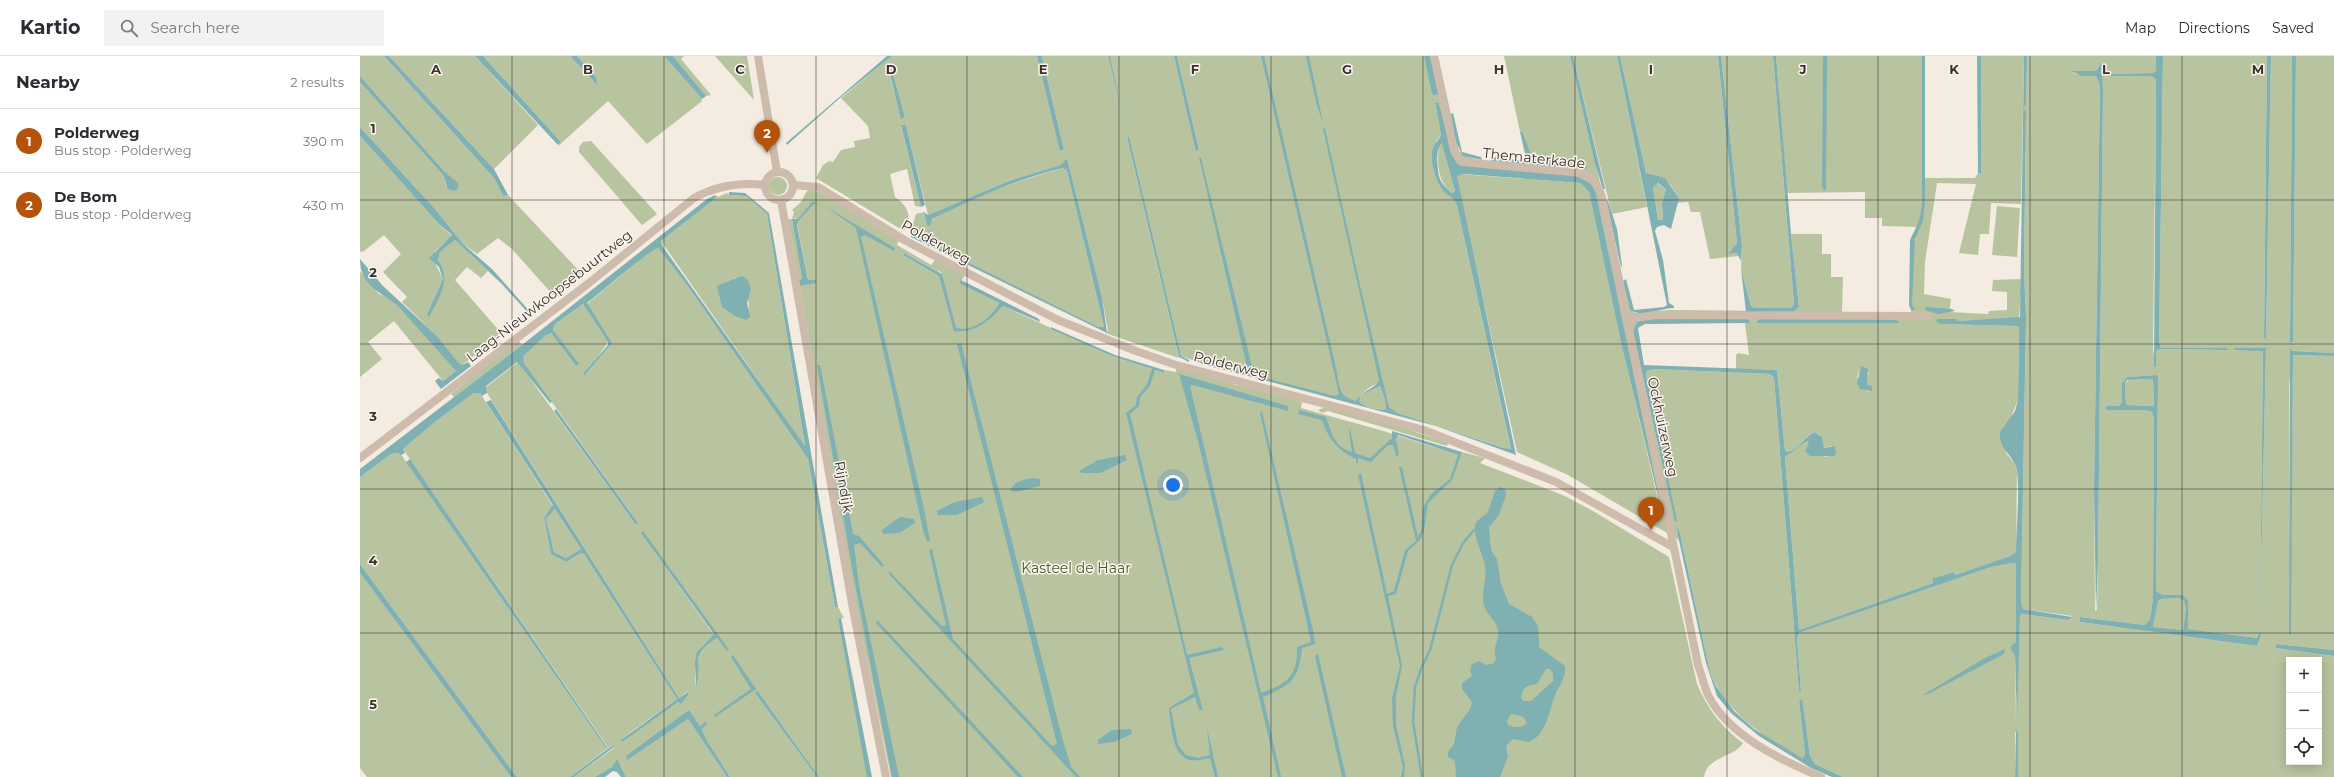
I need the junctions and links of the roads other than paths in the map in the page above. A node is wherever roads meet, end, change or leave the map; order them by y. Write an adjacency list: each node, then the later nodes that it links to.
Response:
1 (758, 56): 3 (street)
2 (1434, 56): 8 (street, Thematerkade)
3 (776, 172): 4 (street); 5 (street)
4 (765, 185): 6 (street); 9 (street, Laag-Nieuwkoopsebuurtweg)
5 (793, 185): 6 (street); 10 (street, Polderweg)
6 (782, 200): 11 (street, Rijndijk)
7 (1928, 316): 8 (street)
8 (1627, 319): 10 (street, Ockhuizerweg)
9 (360, 458)
10 (1674, 547): 12 (street, Ockhuizerweg)
11 (886, 777)
12 (1821, 777)

